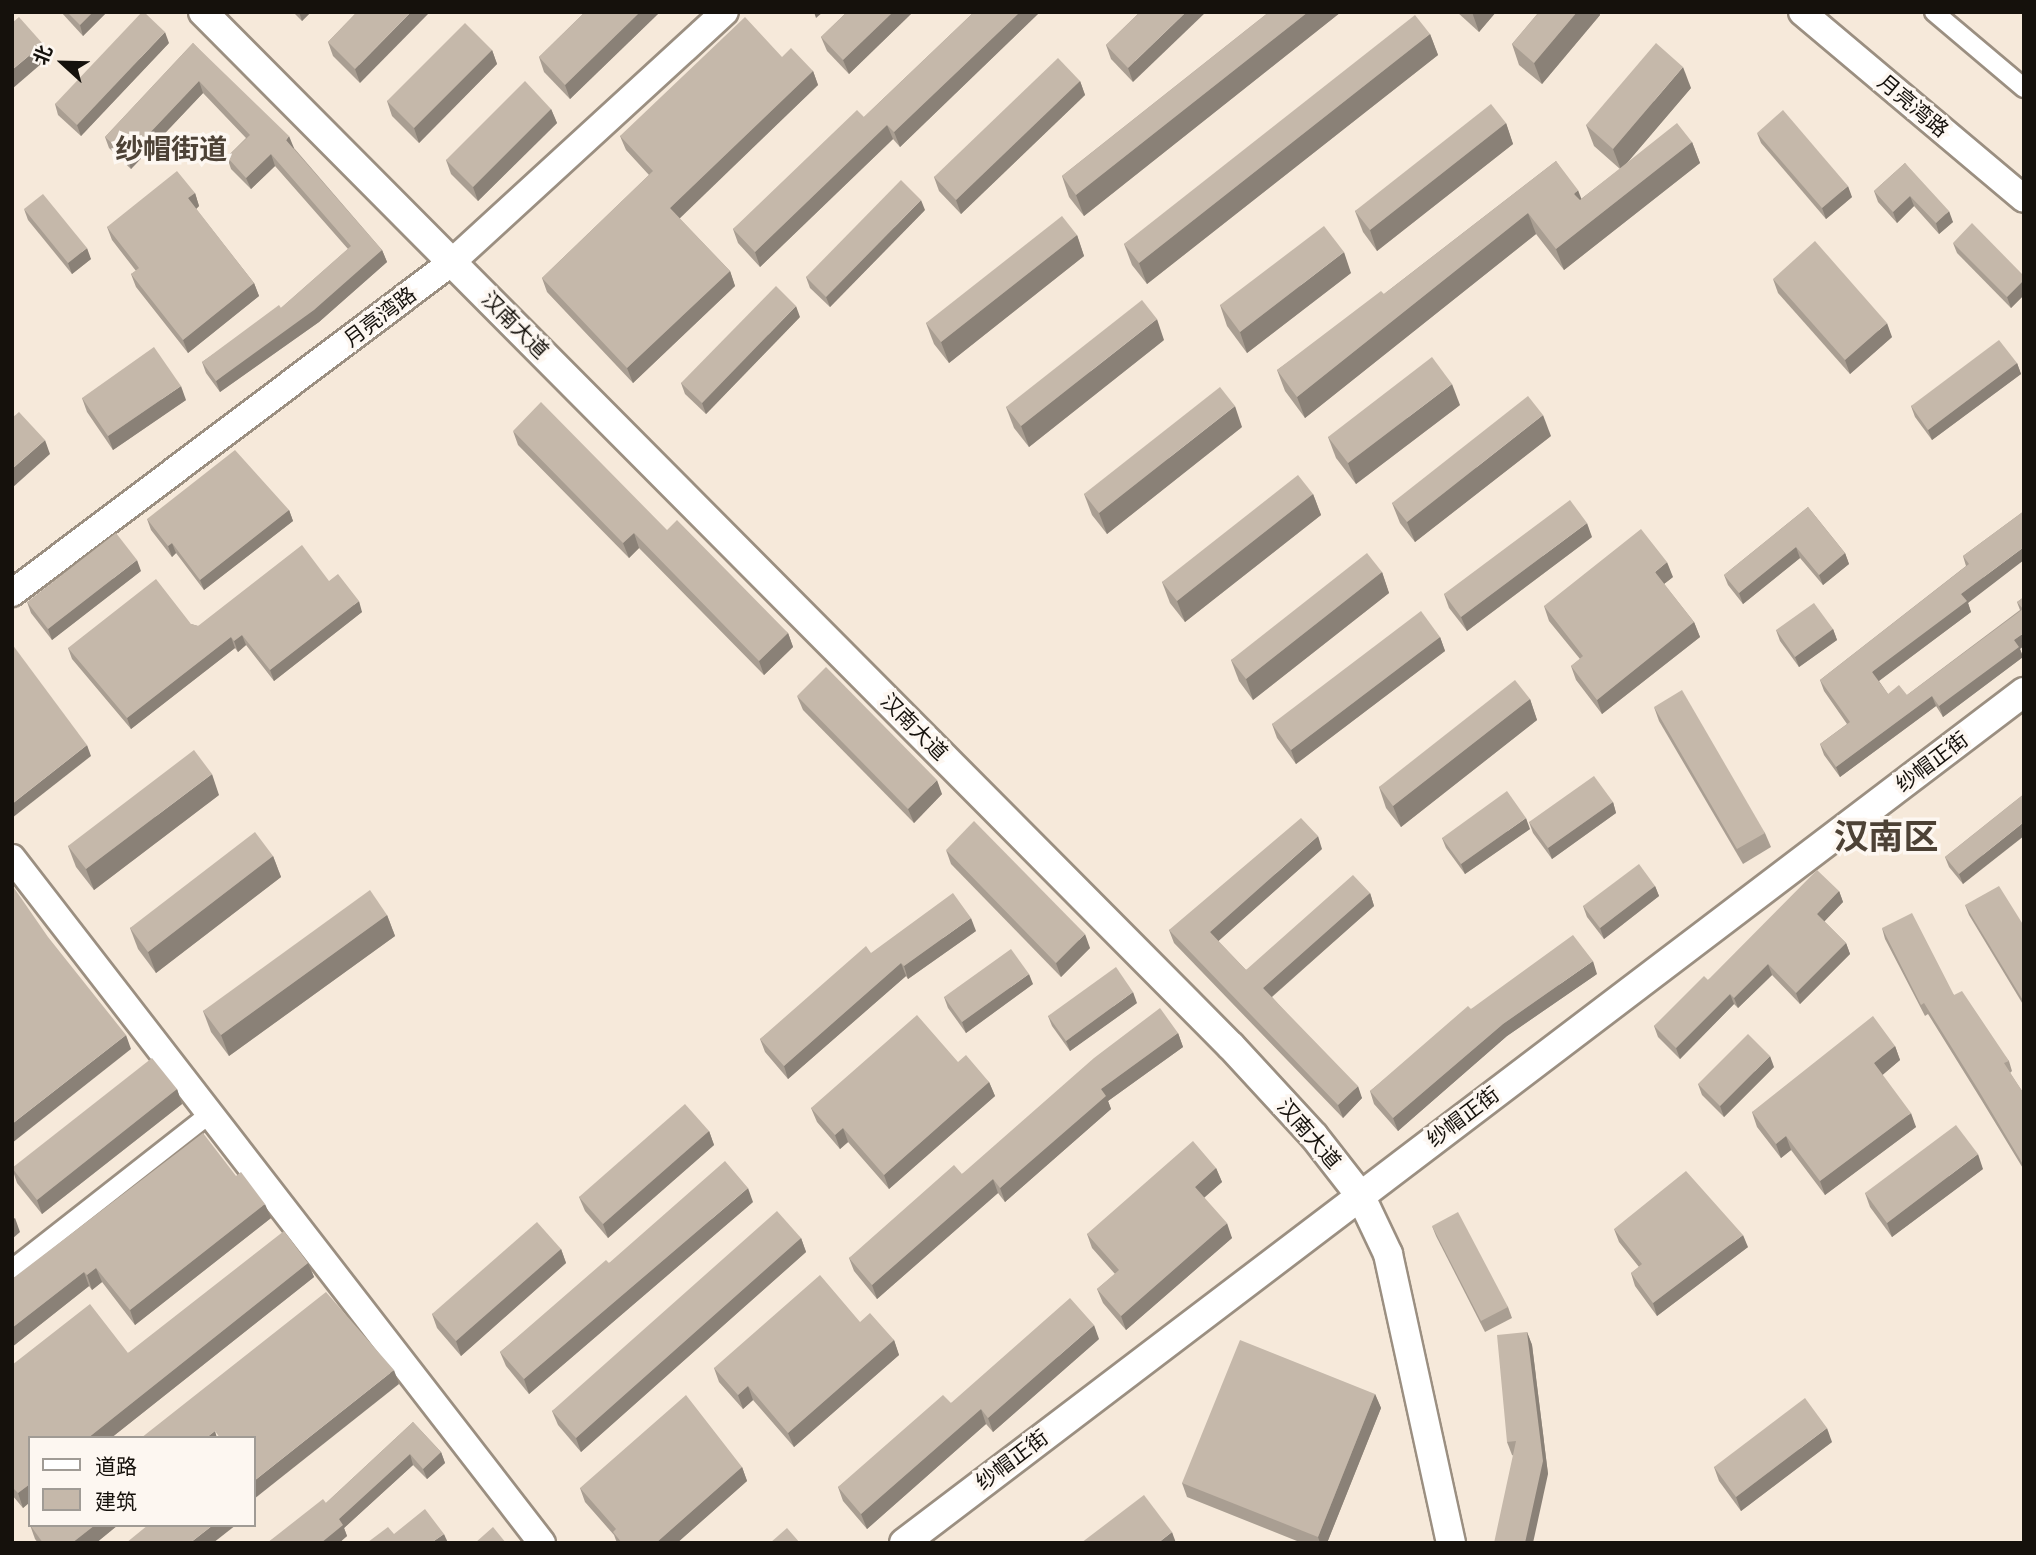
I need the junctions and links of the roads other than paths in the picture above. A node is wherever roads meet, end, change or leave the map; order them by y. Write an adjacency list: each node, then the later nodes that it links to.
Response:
1 (203, 12): 7 (main road, 汉南大道)
2 (725, 12): 7 (street, 月亮湾路)
3 (1802, 12): 6 (street, 月亮湾路)
4 (1934, 12): 5 (street)
5 (2024, 88)
6 (2024, 199)
7 (452, 262): 8 (street, 月亮湾路); 13 (main road, 汉南大道)
8 (12, 593)
9 (2024, 692): 13 (main road, 纱帽正街)
10 (2024, 713): 13 (main road, 纱帽正街)
11 (12, 858): 12 (street)
12 (212, 1112): 14 (street); 15 (street)
13 (1365, 1203): 16 (main road, 纱帽正街); 17 (main road, 纱帽正街); 18 (main road, 汉南大道)
14 (12, 1269)
15 (542, 1543)
16 (904, 1543)
17 (932, 1543)
18 (1451, 1543)

